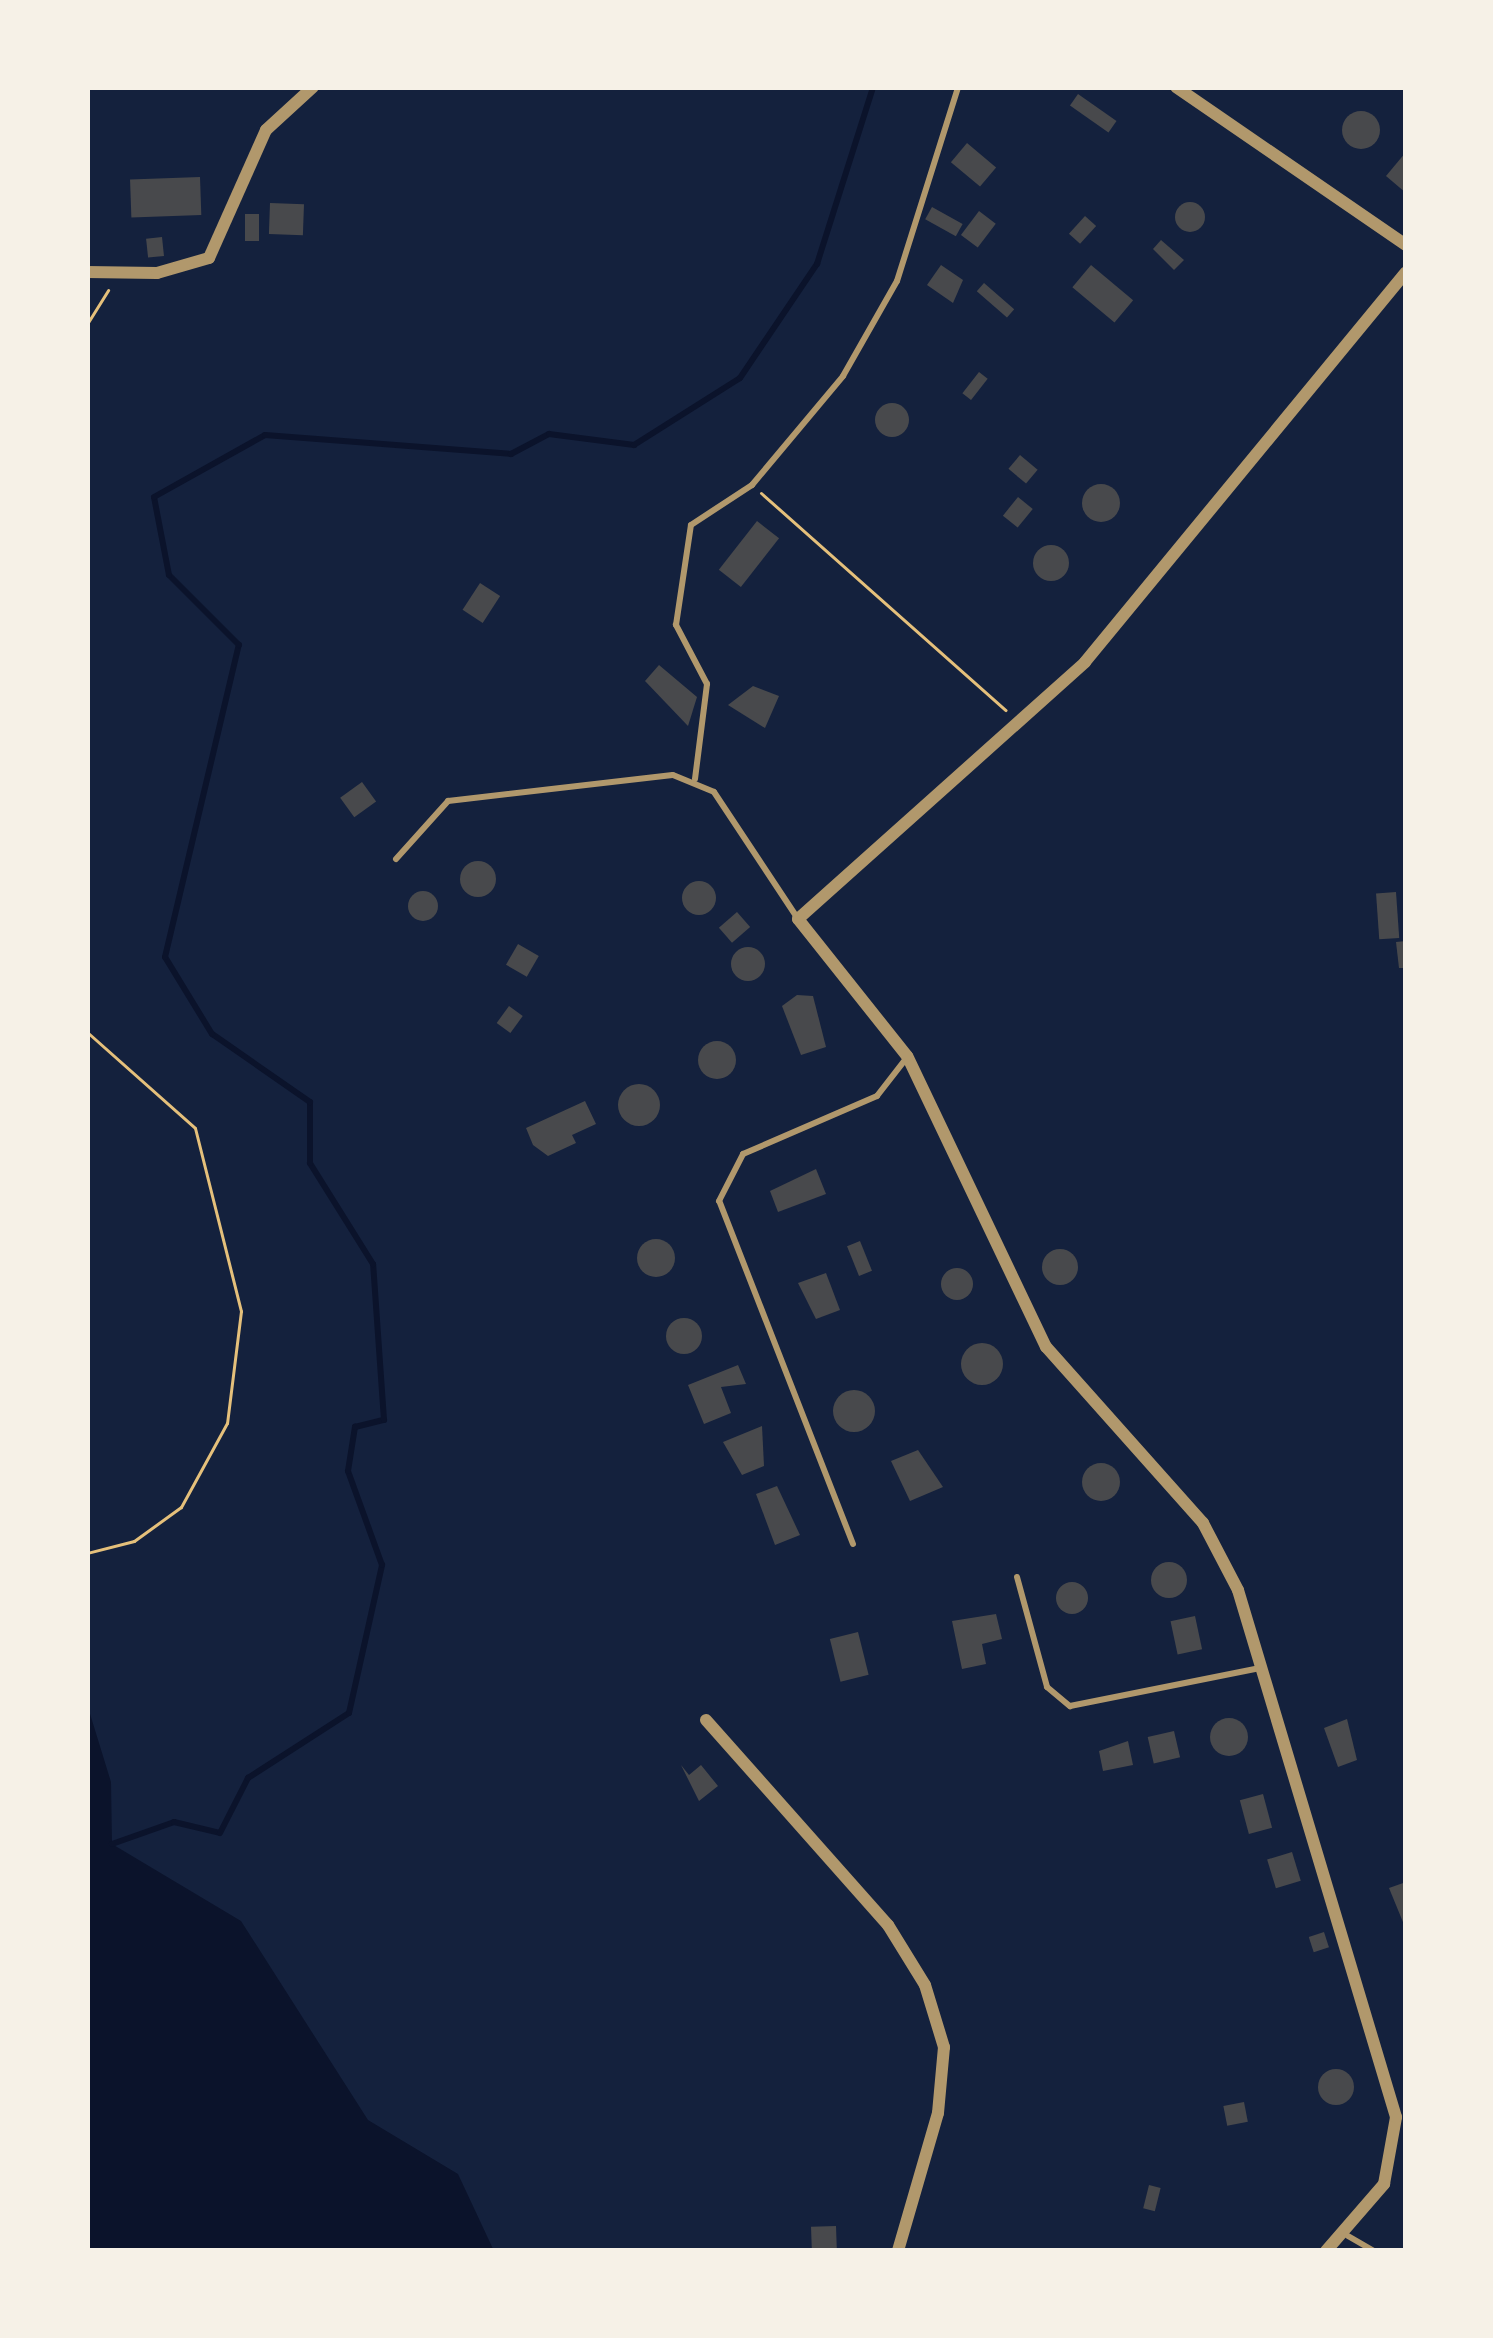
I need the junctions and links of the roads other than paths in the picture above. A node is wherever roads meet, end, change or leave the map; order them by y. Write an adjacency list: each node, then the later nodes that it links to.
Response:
1 (313, 87): 5 (street)
2 (958, 87): 7 (lane)
3 (1176, 87): 4 (street)
4 (1406, 244)
5 (87, 272)
6 (1406, 272): 9 (street)
7 (695, 778): 8 (lane); 9 (lane)
8 (396, 859)
9 (798, 920): 10 (street)
10 (907, 1057): 11 (lane); 13 (street)
11 (854, 1544)
12 (1017, 1577): 13 (lane)
13 (1261, 1668): 15 (street)
14 (706, 1720): 16 (street)
15 (1348, 2236): 17 (street); 18 (lane)
16 (898, 2251)
17 (1326, 2251)
18 (1373, 2251)

